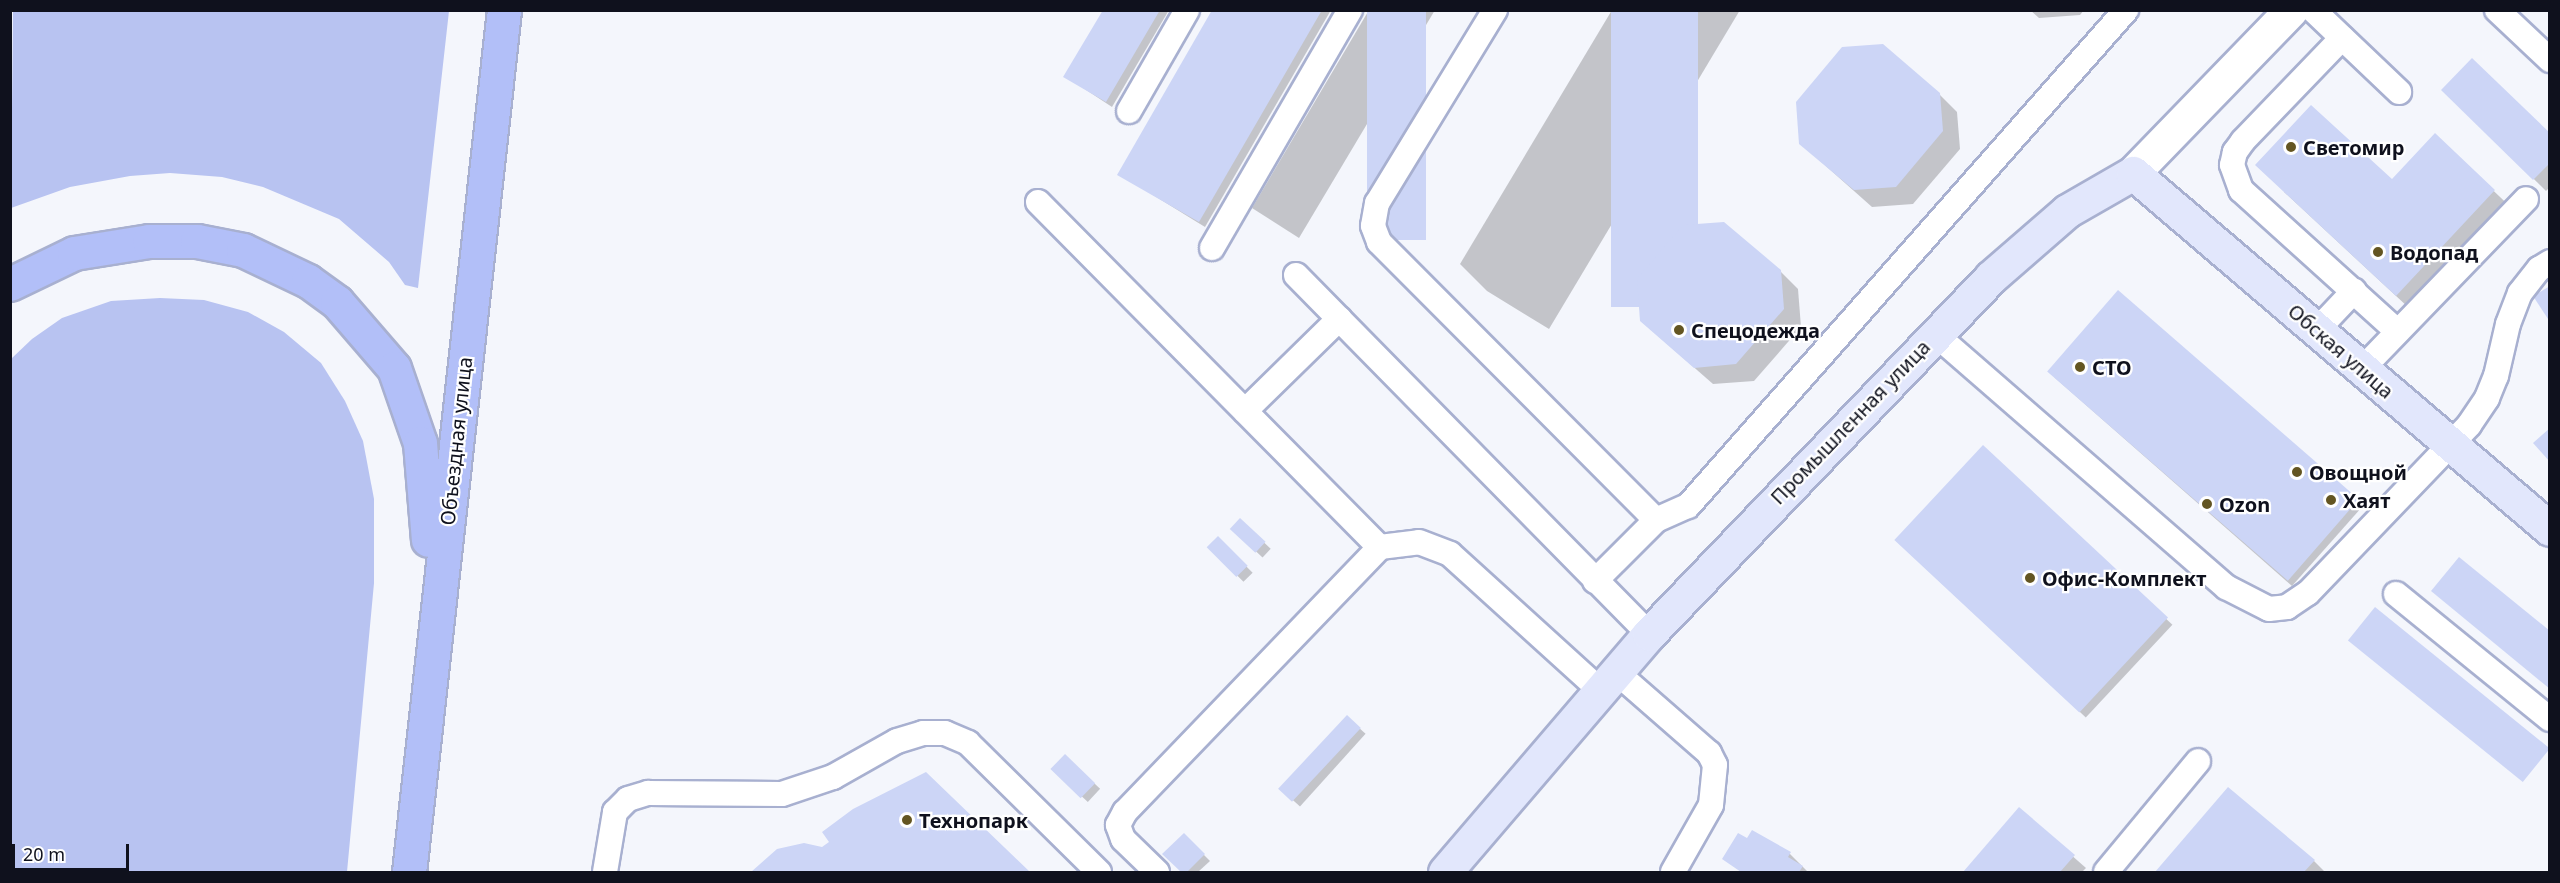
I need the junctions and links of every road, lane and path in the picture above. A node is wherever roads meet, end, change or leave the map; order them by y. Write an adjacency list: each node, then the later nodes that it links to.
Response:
1 (504, 10): 35 (highway, Объездная улица)
2 (1187, 10): 12 (lane)
3 (1350, 10): 16 (lane)
4 (1495, 10): 28 (lane)
5 (2126, 10): 28 (lane)
6 (2291, 10): 13 (street, Промышленная улица)
7 (2313, 10): 9 (lane)
8 (2497, 10): 10 (lane)
9 (2342, 38): 11 (lane); 20 (lane)
10 (2550, 60)
11 (2399, 92)
12 (1129, 111)
13 (2133, 173): 22 (main road, Обская улица); 24 (main road, Промышленная улица)
14 (2526, 199): 23 (lane)
15 (1038, 201): 26 (lane)
16 (1212, 248)
17 (2550, 262): 27 (lane)
18 (1296, 275): 21 (lane)
19 (10, 284): 35 (highway)
20 (2354, 291): 22 (lane); 23 (lane)
21 (1339, 319): 26 (lane); 31 (lane)
22 (2317, 330): 25 (main road, Обская улица)
23 (2397, 331): 25 (lane)
24 (1935, 334): 27 (lane); 33 (main road, Промышленная улица)
25 (2362, 369): 27 (main road, Обская улица)
26 (1245, 411): 30 (lane)
27 (2451, 446): 29 (main road, Обская улица)
28 (1656, 520): 31 (lane)
29 (2550, 529)
30 (1380, 547): 34 (lane); 41 (lane)
31 (1595, 581): 33 (lane)
32 (2396, 594): 36 (lane)
33 (1649, 634): 34 (main road, Промышленная улица)
34 (1607, 680): 42 (main road, Промышленная улица); 43 (lane)
35 (429, 686): 38 (highway, Объездная улица)
36 (2550, 719)
37 (2198, 761): 44 (lane)
38 (409, 873)
39 (605, 873): 40 (lane)
40 (1099, 873)
41 (1157, 873)
42 (1445, 873)
43 (1672, 873)
44 (2106, 873)

